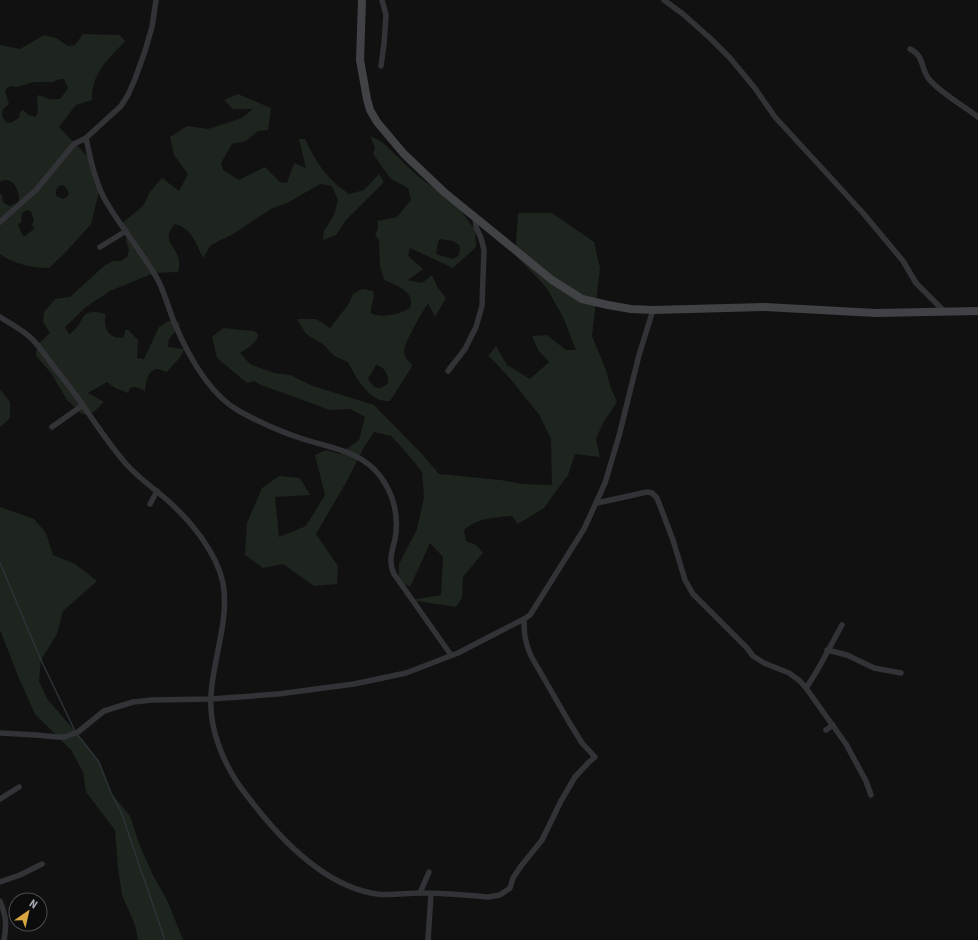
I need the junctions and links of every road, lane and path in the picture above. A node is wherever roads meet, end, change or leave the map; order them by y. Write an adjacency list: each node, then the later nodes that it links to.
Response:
1 (156, 0): 8 (street)
2 (362, 0): 9 (main road)
3 (382, 0): 6 (street)
4 (664, 0): 15 (street)
5 (910, 49): 7 (street)
6 (381, 66)
7 (978, 117)
8 (86, 138): 10 (street); 11 (street)
9 (474, 216): 13 (main road); 17 (street)
10 (0, 222)
11 (126, 231): 12 (street); 26 (street)
12 (100, 247)
13 (652, 310): 15 (main road); 21 (street)
14 (978, 311): 15 (main road)
15 (945, 312)
16 (0, 317): 18 (street)
17 (448, 371)
18 (83, 405): 19 (street); 20 (street)
19 (52, 427)
20 (156, 491): 22 (street); 29 (street)
21 (597, 503): 23 (street); 28 (street)
22 (150, 504)
23 (524, 619): 26 (street); 40 (street)
24 (842, 625): 25 (street)
25 (827, 650): 27 (street); 28 (street)
26 (451, 655): 29 (street)
27 (901, 673)
28 (806, 688): 30 (street)
29 (211, 699): 32 (street); 39 (street)
30 (833, 725): 31 (street); 34 (street)
31 (826, 730)
32 (0, 734)
33 (19, 787): 35 (street)
34 (871, 795)
35 (0, 799)
36 (42, 864): 38 (street)
37 (429, 872): 39 (street)
38 (0, 882)
39 (420, 893): 40 (street)
40 (431, 894): 43 (street)
41 (0, 901): 42 (street)
42 (4, 940)
43 (428, 940)

